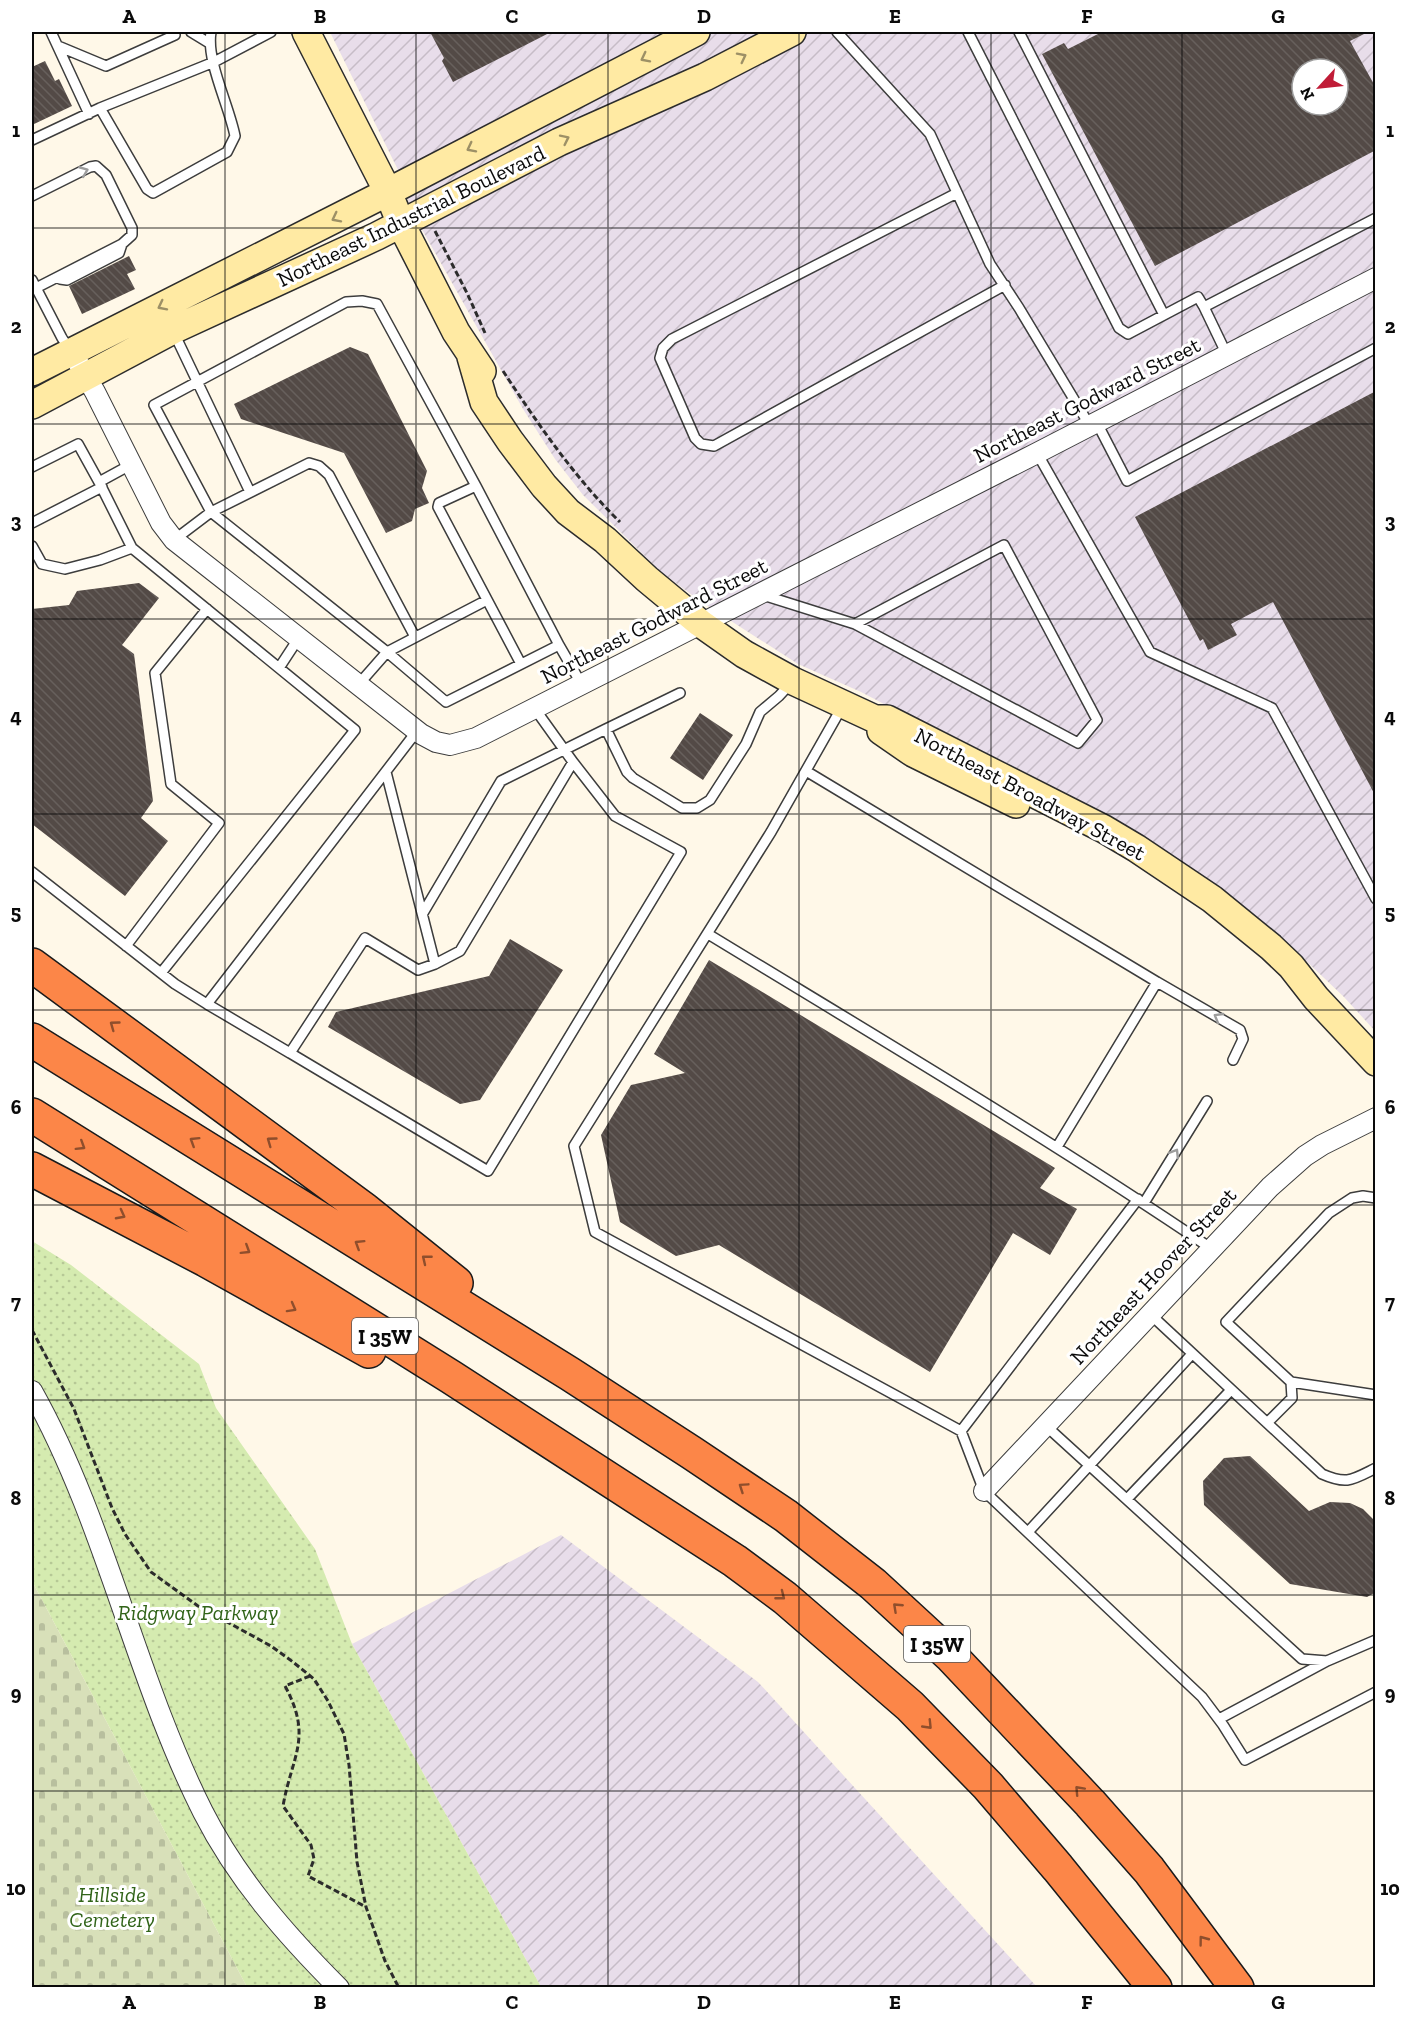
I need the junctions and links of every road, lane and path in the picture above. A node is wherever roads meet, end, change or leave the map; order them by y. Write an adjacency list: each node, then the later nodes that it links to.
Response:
1 (173, 32): 13 (lane)
2 (190, 32): 12 (lane)
3 (211, 32): 12 (lane)
4 (271, 32): 14 (lane)
5 (306, 32): 18 (main road, Northeast Broadway Street)
6 (696, 32): 18 (main road, Northeast Industrial Boulevard, one-way to 18)
7 (792, 32): 22 (main road, Northeast Industrial Boulevard, one-way to 7)
8 (837, 32): 19 (lane)
9 (968, 32): 28 (lane)
10 (1019, 32): 28 (lane)
11 (55, 33): 13 (lane)
12 (209, 43): 14 (lane)
13 (58, 46): 16 (lane)
14 (214, 62): 15 (lane); 15 (lane)
15 (100, 108): 16 (lane)
16 (89, 114): 17 (lane)
17 (32, 140)
18 (388, 192): 22 (main road, Northeast Broadway Street); 32 (main road, Northeast Industrial Boulevard, one-way to 32)
19 (957, 193): 26 (lane); 26 (lane)
20 (32, 196): 25 (lane, one-way to 25)
21 (1376, 218): 27 (lane)
22 (401, 224): 29 (main road, Northeast Industrial Boulevard); 48 (main road, Northeast Broadway Street)
23 (434, 230): 30 (path)
24 (1376, 278): 33 (street, Northeast Godward Street)
25 (34, 284): 32 (lane)
26 (1005, 285): 39 (lane)
27 (1203, 307): 28 (lane); 33 (lane)
28 (1164, 315)
29 (173, 330): 36 (main road, Northeast Industrial Boulevard); 37 (lane)
30 (485, 334)
31 (1376, 348): 39 (lane)
32 (72, 352): 35 (main road, Northeast Industrial Boulevard); 36 (street, Northeast Godward Street)
33 (1227, 355): 39 (street, Northeast Godward Street)
34 (502, 369): 48 (path)
35 (32, 372)
36 (86, 376): 38 (main road, Northeast Industrial Boulevard); 41 (street, Northeast Godward Street)
37 (198, 383): 44 (lane); 45 (lane); 46 (lane)
38 (32, 405)
39 (1093, 424): 40 (street, Northeast Godward Street)
40 (1037, 453): 52 (street, Northeast Godward Street); 76 (lane)
41 (132, 464): 43 (lane); 49 (street, Northeast Godward Street)
42 (32, 467): 43 (lane)
43 (100, 484): 47 (lane); 51 (lane)
44 (476, 486): 53 (lane); 59 (lane)
45 (250, 492): 46 (lane); 57 (lane)
46 (211, 512): 49 (lane); 60 (lane)
47 (32, 523)
48 (614, 532): 55 (main road, Northeast Broadway Street)
49 (174, 540): 58 (street, Northeast Godward Street)
50 (32, 546): 51 (lane)
51 (132, 548): 54 (lane)
52 (761, 594): 55 (street, Northeast Godward Street); 56 (lane)
53 (487, 600): 57 (lane); 61 (lane)
54 (207, 609): 62 (lane); 79 (lane)
55 (700, 623): 63 (main road, Northeast Broadway Street); 65 (street, Northeast Godward Street)
56 (855, 624): 56 (lane)
57 (415, 637): 60 (lane)
58 (298, 639): 62 (lane); 64 (street, Northeast Godward Street)
59 (559, 645): 61 (lane); 65 (lane)
60 (387, 652): 61 (lane); 64 (lane)
61 (521, 664)
62 (279, 668): 82 (lane)
63 (793, 681): 67 (main road, Northeast Broadway Street); 69 (lane)
64 (358, 685): 70 (street, Northeast Godward Street)
65 (582, 685): 68 (street, Northeast Godward Street)
66 (680, 693): 69 (lane)
67 (843, 705): 73 (lane); 88 (main road, Northeast Broadway Street)
68 (535, 709): 70 (street, Northeast Godward Street); 71 (lane)
69 (606, 729): 71 (lane)
70 (417, 731): 74 (lane)
71 (565, 750): 72 (lane); 77 (lane)
72 (573, 762): 80 (lane); 86 (lane)
73 (806, 771): 78 (lane); 83 (lane)
74 (386, 772): 77 (lane); 84 (lane)
75 (32, 872): 79 (lane)
76 (1376, 899)
77 (423, 913): 80 (lane)
78 (708, 933): 92 (lane); 107 (lane)
79 (126, 946): 82 (lane)
80 (435, 964): 86 (lane)
81 (32, 965): 100 (highway, one-way to 81)
82 (161, 973): 84 (lane)
83 (1157, 982): 87 (lane, one-way to 83); 92 (lane)
84 (207, 1004): 86 (lane)
85 (32, 1040): 100 (highway, I 35W, one-way to 85)
86 (290, 1053)
87 (1233, 1060)
88 (1376, 1062)
89 (1208, 1101): 95 (lane, one-way to 89)
90 (32, 1115): 113 (highway, I 35W, one-way to 113)
91 (1376, 1118): 96 (street, Northeast Hoover Street)
92 (1057, 1147): 95 (lane)
93 (32, 1168): 113 (highway, one-way to 113)
94 (1376, 1198): 101 (lane)
95 (1141, 1201): 96 (lane); 107 (lane)
96 (1212, 1249): 97 (street, Northeast Hoover Street)
97 (1150, 1314): 99 (lane); 106 (street, Northeast Hoover Street)
98 (32, 1330): 116 (path)
99 (1192, 1354): 102 (lane); 108 (lane)
100 (570, 1374): 125 (highway, I 35W, one-way to 100)
101 (1291, 1382): 104 (lane); 105 (lane)
102 (1231, 1390): 105 (lane); 111 (lane)
103 (32, 1391): 121 (street)
104 (1376, 1395)
105 (1267, 1423): 109 (lane)
106 (1045, 1425): 108 (lane); 110 (street, Northeast Hoover Street)
107 (961, 1431): 110 (lane)
108 (1090, 1466): 111 (lane); 112 (lane)
109 (1376, 1468)
110 (984, 1491): 112 (lane)
111 (1127, 1499): 115 (lane)
112 (1028, 1532): 118 (lane)
113 (735, 1561): 119 (highway, I 35W, one-way to 119)
114 (1376, 1640): 115 (lane)
115 (1327, 1661): 118 (lane)
116 (310, 1676): 120 (path); 120 (path)
117 (1376, 1692): 118 (lane)
118 (1219, 1719)
119 (1058, 1868): 123 (highway); 124 (highway, I 35W)
120 (366, 1907): 122 (path)
121 (339, 1988)
122 (399, 1988)
123 (1132, 1988)
124 (1155, 1988)
125 (1237, 1988)

